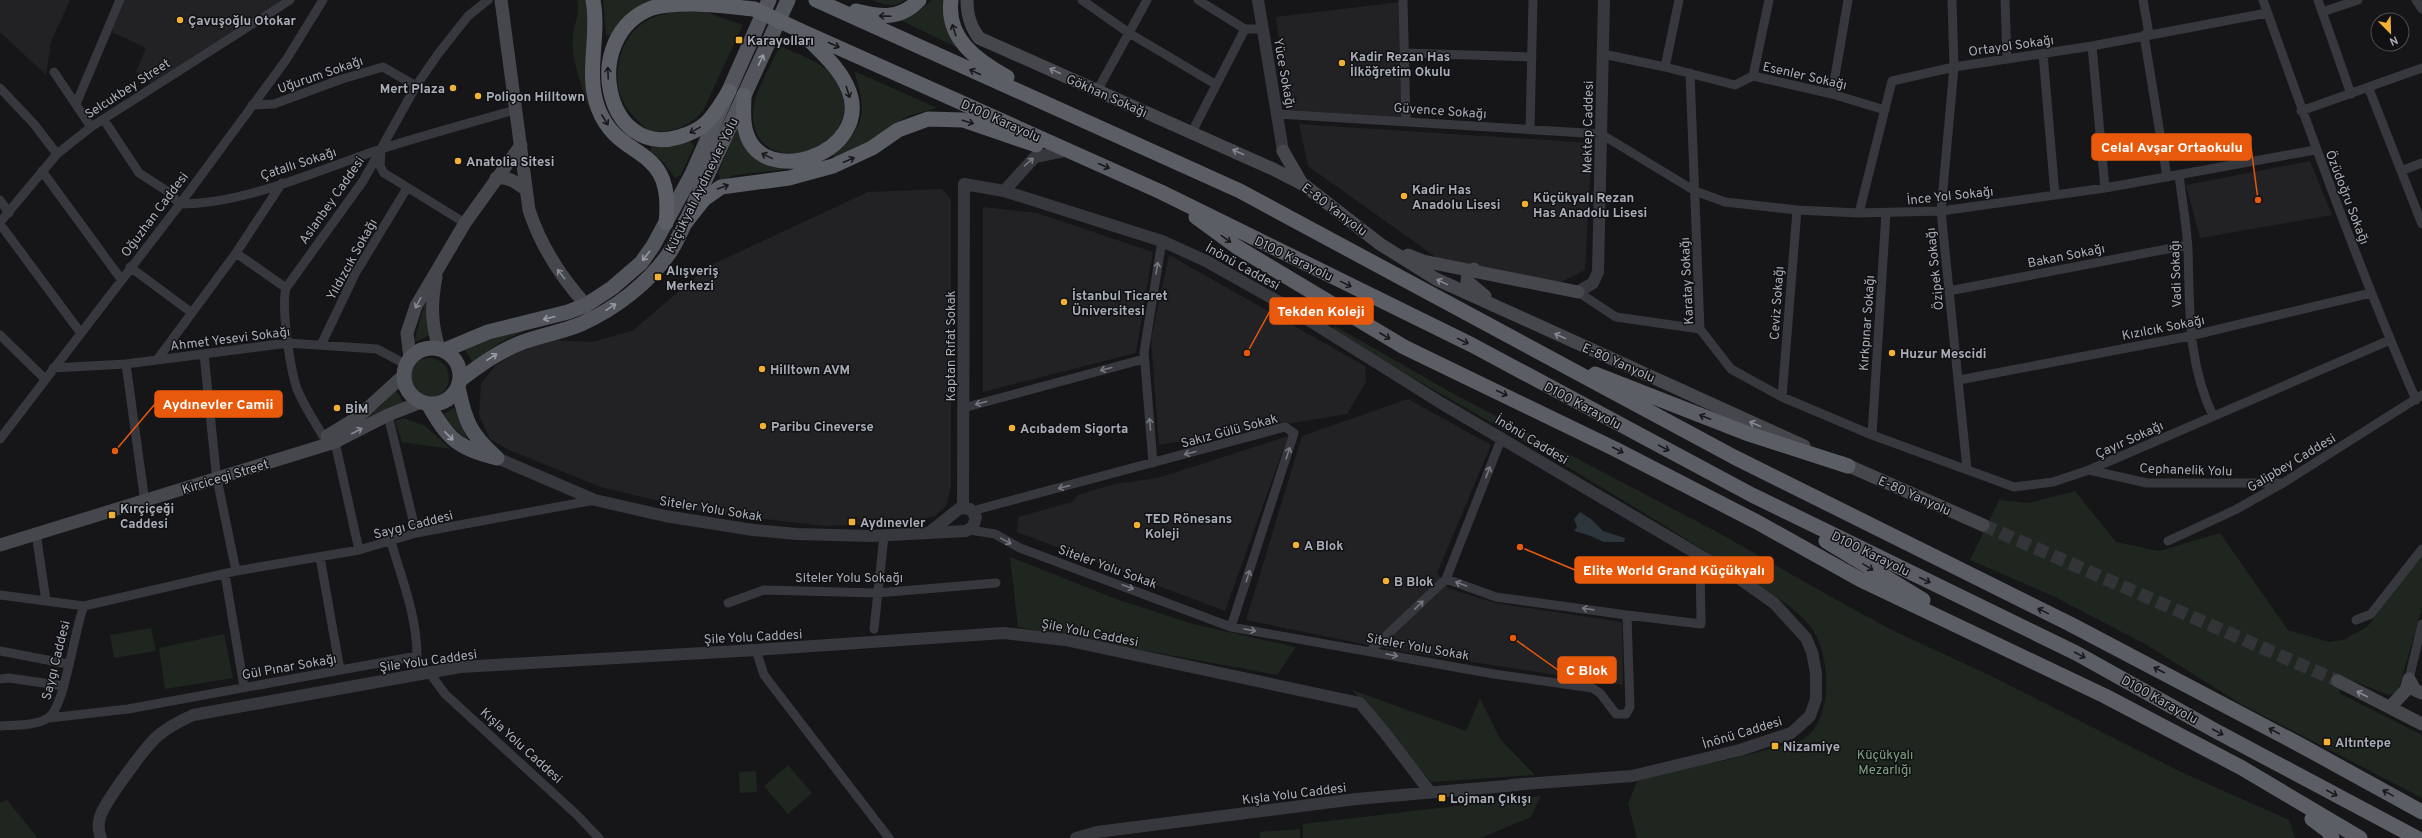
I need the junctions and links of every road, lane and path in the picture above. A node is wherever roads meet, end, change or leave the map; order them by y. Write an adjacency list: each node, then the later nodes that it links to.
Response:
1 (120, 0): 61 (street)
2 (290, 0): 67 (street, Selcukbey Street)
3 (323, 0): 62 (street, Oğuzhan Caddesi)
4 (488, 0): 53 (street, Aslanbey Caddesi)
5 (501, 0): 63 (main road)
6 (593, 0): 106 (highway, one-way to 106)
7 (735, 0): 32 (highway, D100 Karayolu)
8 (770, 0): 56 (main road, Küçükyalı Aydınevler Yolu)
9 (788, 0): 60 (main road, Küçükyalı Aydınevler Yolu, one-way to 9)
10 (918, 0): 30 (highway, one-way to 30)
11 (951, 0): 70 (highway, one-way to 11)
12 (967, 0): 57 (main road, Gökhan Sokağı, one-way to 12)
13 (1082, 0): 38 (street)
14 (1147, 0): 38 (street)
15 (1198, 0): 35 (street)
16 (1258, 0): 36 (street, Yüce Sokağı)
17 (1403, 0): 41 (street)
18 (1533, 0): 44 (street)
19 (1604, 0): 42 (street, Mektep Caddesi)
20 (1679, 0): 46 (street)
21 (1769, 0): 51 (street)
22 (1848, 0): 58 (street)
23 (1952, 0): 47 (street, Özipek Sokağı)
24 (2006, 0): 45 (street)
25 (2143, 0): 39 (street)
26 (2263, 0): 34 (street, Özüdoğru Sokağı)
27 (2318, 0): 33 (street)
28 (2358, 0): 33 (street)
29 (2416, 0): 31 (street)
30 (818, 1): 70 (highway, D100 Karayolu, one-way to 30)
31 (2422, 8)
32 (754, 9): 37 (highway, D100 Karayolu, bridge); 56 (highway, one-way to 32)
33 (2322, 12): 59 (street)
34 (2267, 13): 39 (street, Ortayol Sokağı); 65 (street, Özüdoğru Sokağı)
35 (1245, 29): 36 (street); 52 (street)
36 (1263, 29): 66 (street, Yüce Sokağı)
37 (799, 30): 60 (highway, one-way to 60); 76 (highway, D100 Karayolu, one-way to 76)
38 (1129, 33): 52 (street); 57 (street)
39 (2147, 34): 40 (street, Ortayol Sokağı); 85 (street)
40 (2092, 46): 43 (street, Ortayol Sokağı); 92 (street)
41 (1404, 53): 44 (street); 68 (street)
42 (1603, 54): 46 (street, Esenler Sokağı); 73 (street, Mektep Caddesi)
43 (2042, 54): 45 (street, Ortayol Sokağı); 96 (street)
44 (1532, 57): 71 (street)
45 (2007, 59): 47 (street, Ortayol Sokağı)
46 (1665, 67): 50 (street, Esenler Sokağı)
47 (1954, 67): 64 (street, Ortayol Sokağı); 100 (street, Özipek Sokağı)
48 (2422, 68): 55 (street)
49 (54, 72): 61 (street)
50 (1690, 73): 51 (street, Esenler Sokağı); 94 (street, Karatay Sokağı)
51 (1753, 76): 58 (street, Esenler Sokağı)
52 (1215, 84): 72 (street)
53 (416, 86): 62 (street, Uğurum Sokağı); 75 (street, Aslanbey Caddesi)
54 (0, 88): 79 (street)
55 (2369, 89): 59 (street); 83 (street)
56 (729, 91): 106 (main road, Küçükyalı Aydınevler Yolu)
57 (1097, 91): 72 (main road, Gökhan Sokağı)
58 (1832, 94): 64 (street, Esenler Sokağı)
59 (2351, 94): 65 (street)
60 (744, 95): 107 (main road, Küçükyalı Aydınevler Yolu)
61 (76, 104): 69 (street)
62 (252, 105): 98 (street, Oğuzhan Caddesi)
63 (515, 110): 74 (main road); 75 (street, Çatallı Sokağı)
64 (1885, 110): 102 (street, Ortayol Sokağı)
65 (2301, 111): 77 (street, Özüdoğru Sokağı)
66 (1278, 114): 68 (street, Güvence Sokağı); 78 (street, Yüce Sokağı)
67 (104, 120): 69 (street, Selcukbey Street); 98 (street)
68 (1406, 120): 71 (street, Güvence Sokağı)
69 (91, 127): 79 (street, Selcukbey Street)
70 (1100, 129): 132 (highway, D100 Karayolu)
71 (1530, 129): 73 (street, Güvence Sokağı)
72 (1192, 132): 81 (main road, Gökhan Sokağı, one-way to 72)
73 (1601, 134): 94 (street, İnce Yol Sokağı); 119 (street, Mektep Caddesi)
74 (521, 145): 86 (main road); 91 (main road)
75 (381, 149): 87 (street, Çatallı Sokağı); 90 (street); 117 (street, Aslanbey Caddesi)
76 (1069, 150): 93 (street, one-way to 76); 95 (highway, D100 Karayolu, one-way to 95); 107 (highway, one-way to 76)
77 (2315, 150): 84 (street, İnce Yol Sokağı); 120 (street, Özüdoğru Sokağı)
78 (1283, 151): 81 (main road); 89 (main road)
79 (57, 154): 82 (street, Selcukbey Street)
80 (2422, 162): 83 (street)
81 (1273, 168): 89 (main road, E-80 Yanyolu)
82 (42, 171): 101 (street, Selcukbey Street); 116 (street)
83 (2401, 171): 108 (street)
84 (2179, 175): 85 (street, İnce Yol Sokağı); 110 (street, Vadi Sokağı)
85 (2167, 177): 92 (street, İnce Yol Sokağı)
86 (496, 178): 91 (main road); 105 (main road)
87 (282, 183): 98 (street, Çatallı Sokağı); 112 (street)
88 (964, 184): 93 (street, İnönü Caddesi); 145 (street, Kaptan Rıfat Sokak)
89 (1304, 185): 111 (main road, E-80 Yanyolu)
90 (407, 188): 105 (street); 130 (street, Yıldızcık Sokağı)
91 (525, 188): 121 (main road, one-way to 91)
92 (2105, 188): 96 (street, İnce Yol Sokağı)
93 (1004, 191): 109 (street, İnönü Caddesi)
94 (1695, 191): 99 (street, İnce Yol Sokağı); 124 (street, Karatay Sokağı)
95 (1161, 192): 160 (highway, D100 Karayolu, one-way to 160); 195 (highway, one-way to 195)
96 (2055, 195): 100 (street, İnce Yol Sokağı)
97 (0, 200): 101 (street)
98 (180, 204): 113 (street, Oğuzhan Caddesi)
99 (1797, 210): 102 (street, İnce Yol Sokağı); 142 (street, Ceviz Sokağı)
100 (1941, 211): 103 (street, İnce Yol Sokağı); 118 (street, Özipek Sokağı)
101 (9, 213): 104 (street, Selcukbey Street)
102 (1859, 213): 103 (street, İnce Yol Sokağı)
103 (1886, 214): 148 (street, Kırkpınar Sokağı)
104 (0, 223): 125 (street)
105 (465, 223): 115 (main road)
106 (666, 223): 121 (main road, Küçükyalı Aydınevler Yolu, one-way to 121)
107 (685, 223): 141 (main road, Küçükyalı Aydınevler Yolu, one-way to 107)
108 (2422, 224)
109 (1162, 241): 134 (street, one-way to 109); 149 (street, İnönü Caddesi)
110 (2188, 245): 118 (street, Bakan Sokağı); 127 (street, Vadi Sokağı)
111 (1387, 248): 114 (main road); 122 (main road, E-80 Yanyolu, one-way to 111)
112 (236, 253): 117 (street); 123 (street)
113 (130, 267): 116 (street, Oğuzhan Caddesi); 123 (street)
114 (1474, 269): 119 (main road); 122 (main road)
115 (438, 270): 131 (main road); 137 (main road, one-way to 137)
116 (121, 279): 125 (street, Oğuzhan Caddesi)
117 (286, 288): 129 (street, Aslanbey Caddesi)
118 (1949, 291): 140 (street, Özipek Sokağı)
119 (1578, 292): 124 (street)
120 (2371, 293): 127 (street, Kızılcık Sokağı); 128 (street, Özüdoğru Sokağı)
121 (586, 305): 131 (main road, Küçükyalı Aydınevler Yolu, one-way to 131)
122 (1505, 312): 154 (main road, E-80 Yanyolu, one-way to 122)
123 (192, 313): 135 (street)
124 (1700, 329): 142 (street, Karatay Sokağı)
125 (80, 332): 138 (street, Oğuzhan Caddesi)
126 (0, 335): 139 (street)
127 (2190, 336): 140 (street, Kızılcık Sokağı); 147 (street, Vadi Sokağı)
128 (2390, 340): 143 (street, Özüdoğru Sokağı); 147 (street, Çayır Sokağı)
129 (288, 343): 130 (street, Ahmet Yesevi Sokağı); 133 (street, Ahmet Yesevi Sokağı); 151 (street, Aslanbey Caddesi)
130 (321, 345): 137 (street, Ahmet Yesevi Sokağı)
131 (442, 349): 137 (main road); 141 (main road)
132 (1532, 349): 154 (highway, one-way to 132); 214 (highway, D100 Karayolu, one-way to 132)
133 (204, 354): 135 (street, Ahmet Yesevi Sokağı); 157 (street)
134 (1144, 359): 145 (street, one-way to 145); 153 (street, one-way to 134)
135 (157, 360): 136 (street, Ahmet Yesevi Sokağı)
136 (126, 364): 138 (street, Ahmet Yesevi Sokağı); 159 (street)
137 (407, 366): 144 (main road); 151 (main road)
138 (53, 368): 139 (street, Oğuzhan Caddesi)
139 (45, 379): 150 (street, Oğuzhan Caddesi)
140 (1959, 380): 155 (street, Özipek Sokağı)
141 (459, 384): 144 (main road); 152 (main road)
142 (1782, 397): 148 (street, Karatay Sokağı)
143 (2419, 398): 158 (street, Galipbey Caddesi)
144 (424, 403): 146 (main road, Kircicegi Street); 152 (main road, one-way to 152)
145 (963, 408): 162 (street, Kaptan Rıfat Sokak)
146 (388, 415): 151 (main road, Kircicegi Street, one-way to 146); 168 (street)
147 (2213, 416): 156 (street, Çayır Sokağı)
148 (1872, 435): 155 (street, Çayır Sokağı)
149 (1502, 437): 176 (street, İnönü Caddesi); 180 (street, one-way to 149)
150 (0, 439)
151 (330, 440): 157 (main road, Kircicegi Street); 175 (street, Aslanbey Caddesi)
152 (497, 458): 161 (street, Siteler Yolu Sokak)
153 (1153, 463): 162 (street, Sakız Gülü Sokak, one-way to 162); 190 (street, Sakız Gülü Sokak, one-way to 153)
154 (1848, 466): 164 (main road, E-80 Yanyolu)
155 (1967, 469): 156 (street, Çayır Sokağı)
156 (2089, 470): 158 (street, Cephanelik Yolu)
157 (216, 476): 159 (main road); 167 (main road, Kircicegi Street); 178 (street)
158 (2283, 483): 171 (street, Galipbey Caddesi)
159 (144, 495): 169 (main road)
160 (1752, 495): 195 (highway, one-way to 195); 221 (highway, D100 Karayolu, one-way to 221)
161 (595, 500): 168 (street, Saygı Caddesi); 170 (street, Siteler Yolu Sokak)
162 (968, 509): 163 (street); 165 (street)
163 (953, 516): 165 (street); 166 (street)
164 (1983, 525)
165 (966, 530): 166 (street, Siteler Yolu Sokak); 190 (street, Siteler Yolu Sokak, one-way to 190)
166 (930, 532): 170 (street, Siteler Yolu Sokak)
167 (36, 533): 173 (main road, Kircicegi Street); 184 (street)
168 (416, 533): 172 (street, Saygı Caddesi)
169 (0, 536)
170 (884, 536): 182 (street)
171 (2168, 541)
172 (392, 542): 175 (street, Saygı Caddesi); 197 (street, Gül Pınar Sokağı)
173 (0, 545)
174 (2422, 549): 188 (street)
175 (359, 550): 177 (street, Saygı Caddesi)
176 (1700, 556): 187 (street); 212 (street, İnönü Caddesi)
177 (320, 557): 178 (street, Saygı Caddesi); 197 (street)
178 (236, 571): 179 (street, Saygı Caddesi)
179 (225, 574): 186 (street, Saygı Caddesi); 203 (street)
180 (1446, 579): 187 (street, one-way to 180); 194 (street, one-way to 180)
181 (996, 583): 182 (street, Siteler Yolu Sokağı)
182 (877, 593): 185 (street, Siteler Yolu Sokağı); 191 (street)
183 (0, 595): 184 (street)
184 (46, 601): 186 (street)
185 (728, 603)
186 (84, 606): 196 (street, Saygı Caddesi)
187 (1627, 615): 194 (street, Siteler Yolu Sokak, one-way to 187)
188 (2356, 620)
189 (2422, 624): 200 (street)
190 (1232, 627): 194 (street, Siteler Yolu Sokak, one-way to 194)
191 (874, 629)
192 (756, 650): 198 (street, Şile Yolu Caddesi); 213 (street, Şile Yolu Caddesi); 217 (street)
193 (0, 651): 196 (street)
194 (1370, 651)
195 (2016, 654): 211 (highway)
196 (68, 664): 202 (street, Saygı Caddesi)
197 (340, 670): 203 (street, Gül Pınar Sokağı)
198 (429, 672): 215 (street, Şile Yolu Caddesi); 216 (street, Kışla Yolu Caddesi)
199 (0, 679): 202 (street)
200 (2409, 679): 204 (main road); 207 (main road)
201 (2338, 682): 206 (main road, one-way to 201)
202 (64, 686): 208 (street, Saygı Caddesi)
203 (244, 688): 208 (street, Gül Pınar Sokağı)
204 (2422, 693)
205 (2422, 697): 207 (main road)
206 (2380, 703): 207 (main road); 209 (main road)
207 (2394, 703)
208 (49, 718): 210 (street, Saygı Caddesi)
209 (2422, 724)
210 (0, 726)
211 (2242, 768): 219 (highway); 220 (highway)
212 (1616, 779): 213 (street, Kışla Yolu Caddesi)
213 (1430, 792): 218 (street, Kışla Yolu Caddesi)
214 (2422, 812)
215 (100, 838)
216 (599, 838)
217 (888, 838)
218 (1076, 838)
219 (2332, 838)
220 (2360, 838)
221 (2417, 838)

